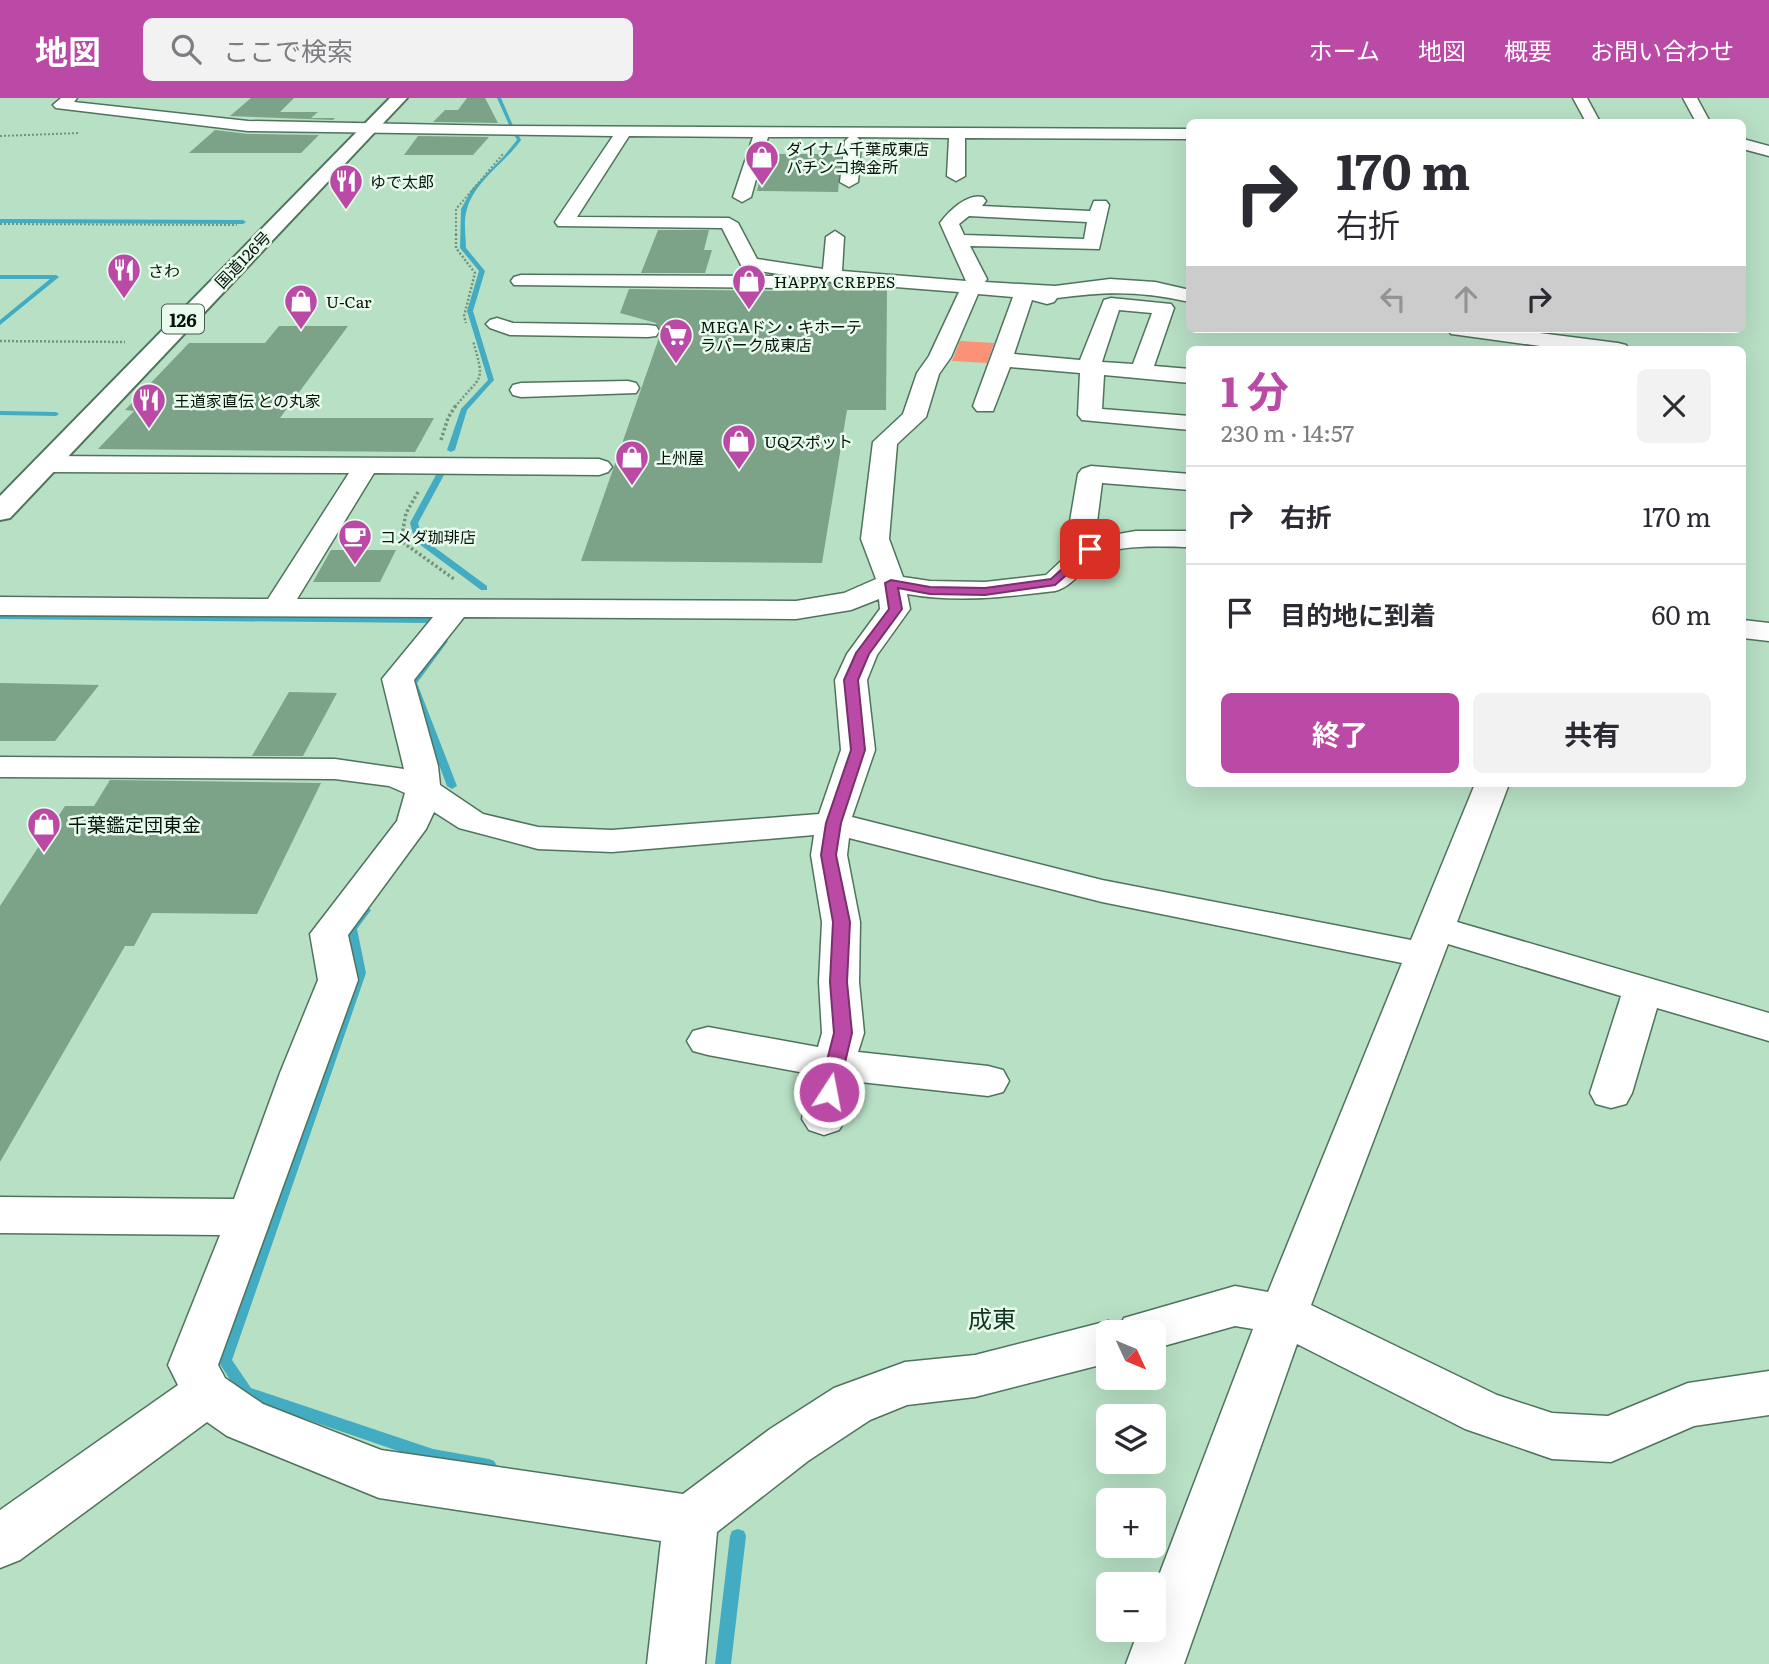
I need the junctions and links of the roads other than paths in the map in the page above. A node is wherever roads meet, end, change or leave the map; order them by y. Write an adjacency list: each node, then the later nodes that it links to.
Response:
1 (70, 98): 7 (street)
2 (399, 98): 7 (highway, 国道126号 / 126)
3 (1580, 98): 5 (street)
4 (1690, 98): 6 (street)
5 (1591, 119)
6 (1701, 119)
7 (369, 128): 8 (street); 41 (highway, 国道126号 / 126)
8 (624, 132): 13 (street); 22 (street)
9 (762, 132): 10 (street); 13 (street); 19 (street)
10 (792, 133): 11 (street); 13 (street)
11 (957, 133): 12 (street); 17 (street)
12 (1186, 134)
13 (657, 135)
14 (853, 141): 18 (street)
15 (1746, 145): 16 (street)
16 (1769, 151)
17 (956, 176)
18 (849, 182)
19 (725, 210)
20 (835, 237): 22 (street)
21 (959, 240): 21 (street); 24 (street)
22 (832, 276): 24 (street)
23 (521, 281): 27 (street)
24 (971, 287): 25 (street); 48 (street)
25 (1026, 292): 26 (street); 28 (street); 33 (street)
26 (1186, 295)
27 (862, 303)
28 (1111, 304): 34 (street); 35 (street)
29 (497, 324): 30 (street)
30 (648, 331)
31 (1500, 333): 32 (street)
32 (1628, 346)
33 (1001, 360): 34 (street); 39 (street)
34 (1090, 367): 35 (street); 40 (street)
35 (1141, 372): 36 (street)
36 (1186, 376)
37 (628, 388): 38 (street)
38 (520, 390)
39 (985, 405)
40 (1186, 423)
41 (45, 464): 42 (street); 45 (highway, 国道126号 / 126)
42 (366, 466): 43 (street); 50 (street)
43 (599, 467)
44 (1186, 482): 47 (street)
45 (0, 512)
46 (1186, 539): 47 (street)
47 (1090, 549): 48 (street)
48 (891, 583): 51 (street); 57 (street)
49 (0, 606): 50 (street)
50 (277, 607): 51 (street)
51 (456, 608): 56 (street)
52 (1746, 629): 53 (street)
53 (1769, 632)
54 (0, 767): 56 (street)
55 (1491, 787): 58 (street)
56 (423, 789): 57 (street); 67 (street)
57 (833, 823): 58 (street); 62 (street)
58 (1430, 941): 59 (street); 68 (street)
59 (1643, 989): 60 (street); 64 (street)
60 (1769, 1027)
61 (708, 1041): 62 (street)
62 (833, 1064): 63 (street); 65 (street)
63 (988, 1081)
64 (1611, 1093)
65 (824, 1119)
66 (0, 1215): 67 (street)
67 (250, 1217): 71 (street)
68 (1283, 1314): 69 (street); 72 (street); 76 (street)
69 (1166, 1325)
70 (1096, 1345): 73 (street)
71 (207, 1393): 73 (street); 74 (street)
72 (1769, 1393)
73 (691, 1520): 75 (street)
74 (0, 1542)
75 (676, 1664)
76 (1155, 1664)

